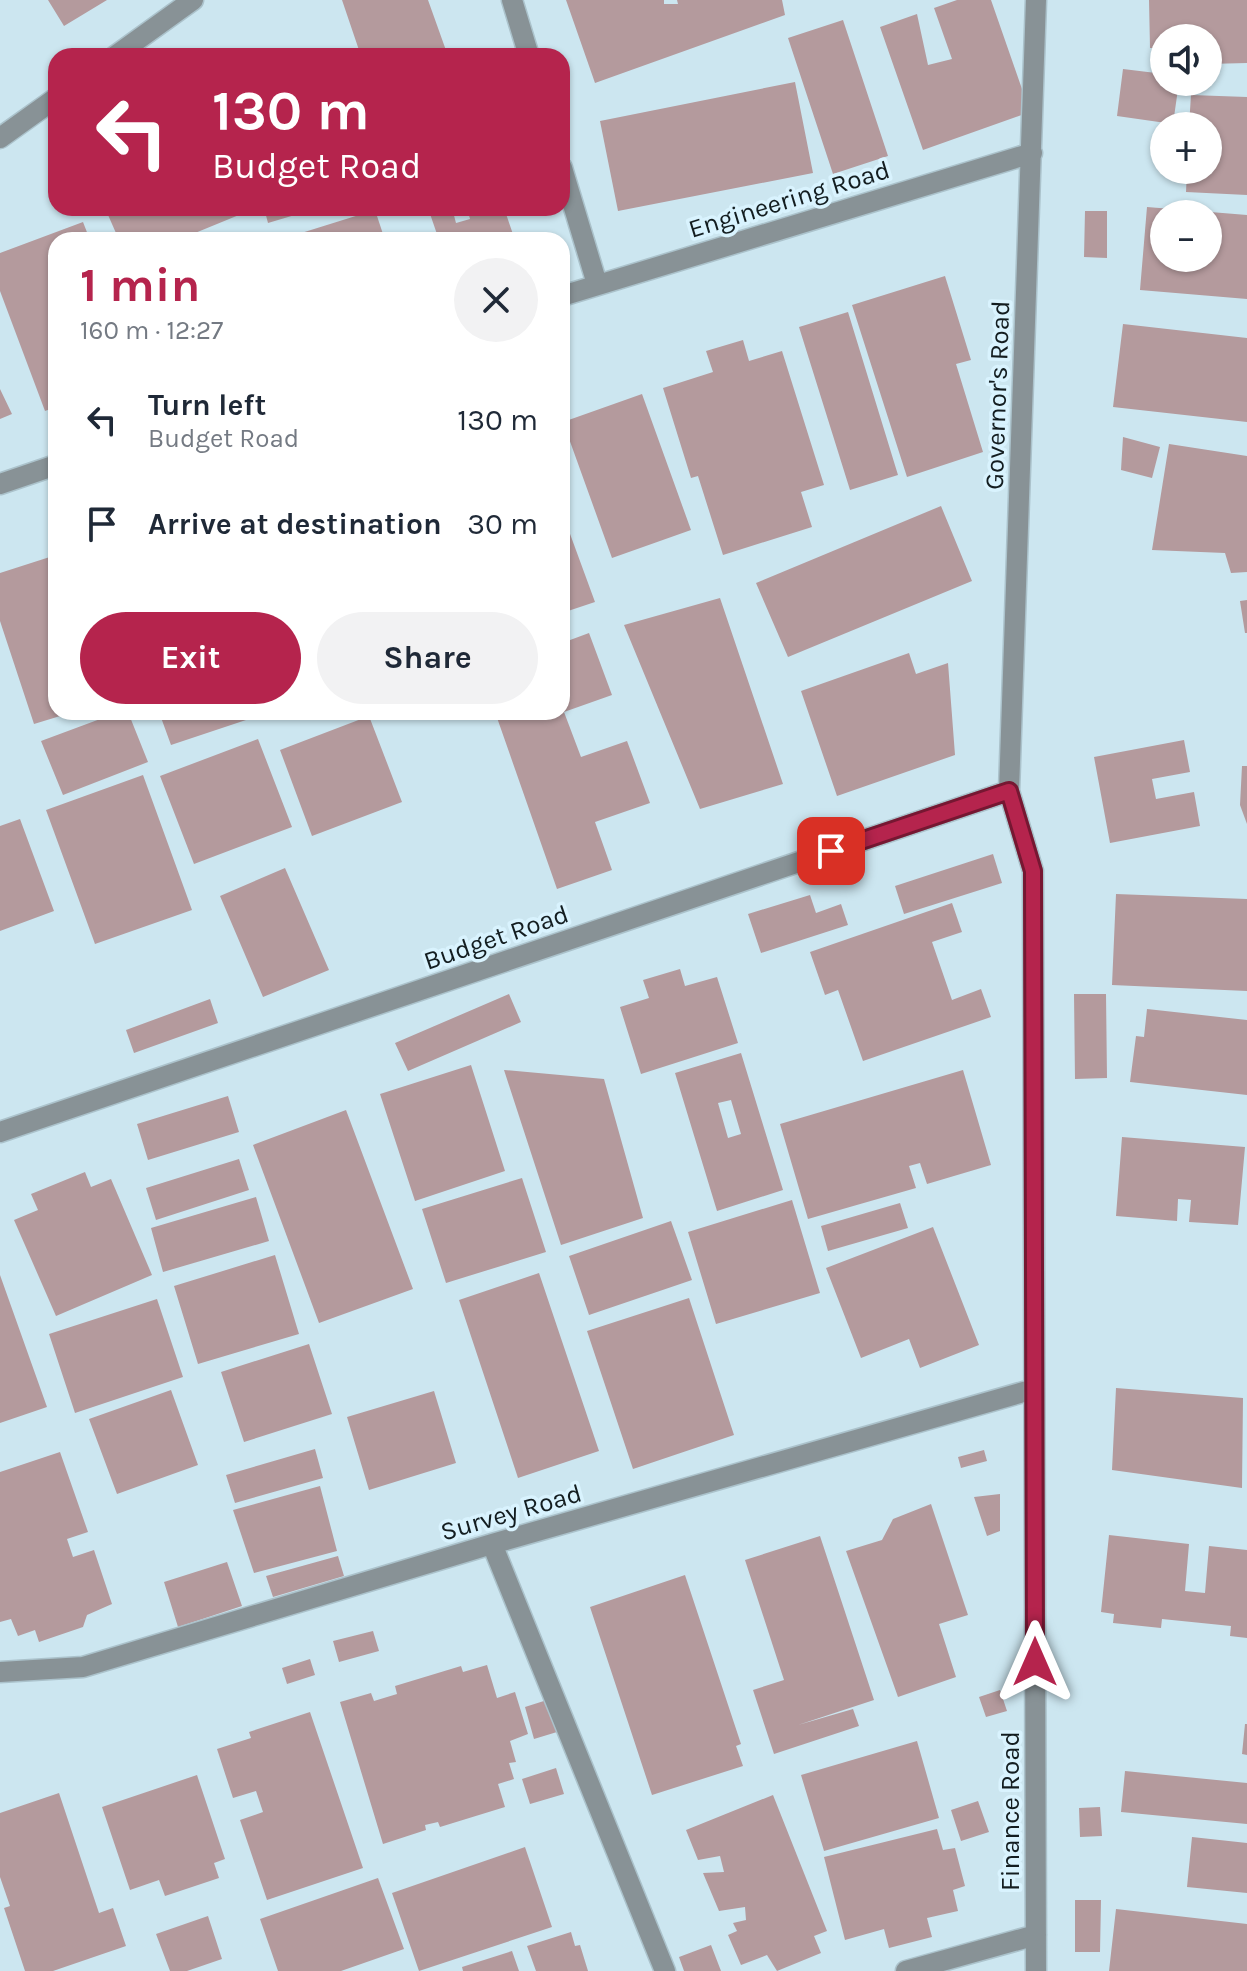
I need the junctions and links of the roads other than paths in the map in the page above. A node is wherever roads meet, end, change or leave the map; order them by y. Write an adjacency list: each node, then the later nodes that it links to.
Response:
1 (193, 0): 4 (street)
2 (512, 0): 5 (street)
3 (1036, 0): 8 (street, Governor's Road)
4 (126, 48)
5 (527, 48)
6 (48, 104): 7 (street)
7 (0, 138)
8 (1032, 153): 10 (street, Engineering Road); 14 (street, Governor's Road)
9 (570, 195): 10 (street)
10 (597, 284): 11 (street, Engineering Road)
11 (570, 293)
12 (48, 468): 13 (street)
13 (0, 484)
14 (1009, 791): 15 (street, Budget Road); 16 (street, Finance Road)
15 (0, 1132)
16 (1034, 1389): 17 (street, Survey Road); 19 (street, Finance Road)
17 (492, 1544): 18 (street, Survey Road); 20 (street)
18 (0, 1672)
19 (1036, 1935): 21 (street); 22 (street, Finance Road)
20 (665, 1971)
21 (906, 1971)
22 (1036, 1971)

